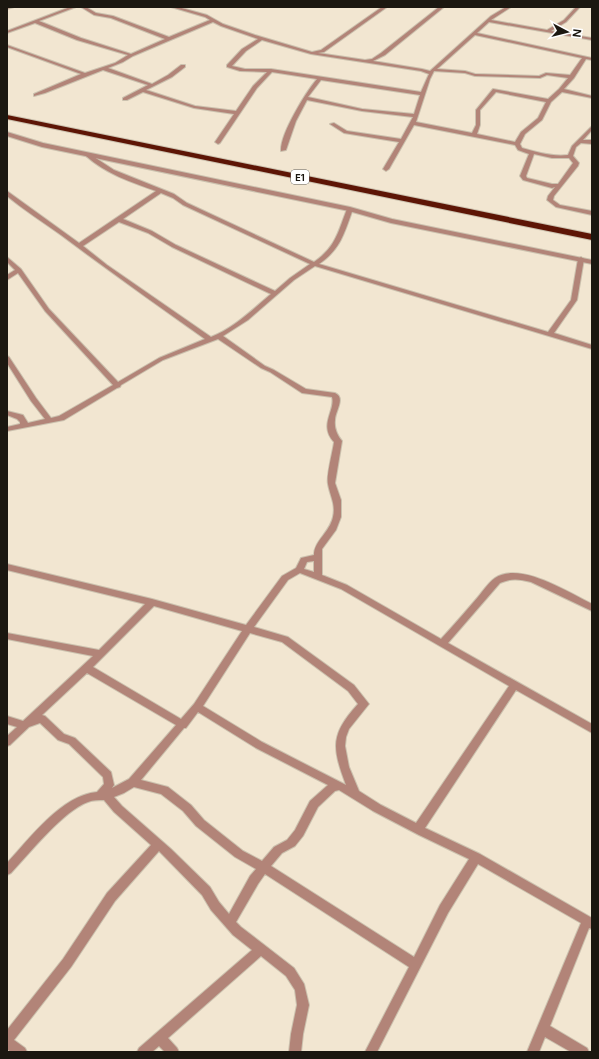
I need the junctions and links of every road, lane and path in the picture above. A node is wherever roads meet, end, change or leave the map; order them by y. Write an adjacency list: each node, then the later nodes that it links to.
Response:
1 (12, 7): 9 (street)
2 (74, 7): 12 (street)
3 (83, 7): 17 (street)
4 (173, 7): 10 (street)
5 (385, 7): 20 (street)
6 (442, 7): 24 (street)
7 (509, 7): 11 (street)
8 (578, 7): 14 (street)
9 (7, 8)
10 (212, 21): 16 (street); 17 (street)
11 (488, 21): 14 (street); 15 (street)
12 (37, 22): 13 (street); 21 (street)
13 (7, 32)
14 (547, 32): 18 (street)
15 (474, 34): 22 (street); 28 (street)
16 (262, 38): 20 (street); 27 (street)
17 (169, 39): 21 (street)
18 (592, 39)
19 (7, 46): 29 (street)
20 (323, 53): 24 (street)
21 (131, 55): 26 (street)
22 (585, 58): 23 (street); 30 (street)
23 (592, 59)
24 (373, 61): 28 (street)
25 (183, 66): 32 (street)
26 (103, 68): 29 (street); 32 (street)
27 (271, 70): 31 (street); 42 (street)
28 (433, 70): 30 (street); 36 (street)
29 (85, 74): 35 (street)
30 (572, 77): 34 (street)
31 (320, 78): 36 (street); 38 (street)
32 (151, 85): 33 (street)
33 (142, 90): 39 (street); 42 (street)
34 (561, 90): 37 (street); 40 (street)
35 (36, 94)
36 (423, 94): 43 (street)
37 (592, 97)
38 (306, 98): 43 (street); 55 (street)
39 (125, 99)
40 (549, 101): 49 (street); 54 (street)
41 (7, 112): 66 (highway, E1)
42 (237, 112): 51 (street)
43 (415, 116): 45 (street)
44 (7, 117): 67 (highway, E1)
45 (413, 123): 49 (street); 52 (street)
46 (332, 124): 52 (street)
47 (592, 127): 50 (street)
48 (7, 134): 57 (street)
49 (474, 135): 54 (street)
50 (580, 141): 53 (street); 58 (street)
51 (218, 142)
52 (402, 142): 59 (street)
53 (592, 142)
54 (517, 144): 56 (street)
55 (283, 150)
56 (529, 151): 58 (street); 60 (street)
57 (88, 155): 61 (street); 63 (street)
58 (570, 156): 60 (street)
59 (386, 169)
60 (560, 185): 64 (street)
61 (160, 191): 65 (street); 72 (street)
62 (7, 192): 68 (street)
63 (350, 209): 70 (street); 72 (street)
64 (592, 213)
65 (120, 220): 68 (street); 75 (street)
66 (592, 232)
67 (592, 237)
68 (79, 246): 78 (street)
69 (7, 259): 73 (street)
70 (581, 259): 71 (street); 76 (street)
71 (592, 262)
72 (314, 264): 75 (street); 76 (street)
73 (19, 270): 74 (street); 81 (street)
74 (7, 278)
75 (274, 293): 77 (street)
76 (550, 334): 79 (street)
77 (219, 336): 78 (street); 86 (street)
78 (209, 339): 81 (street)
79 (592, 347)
80 (7, 358): 83 (street)
81 (118, 386): 83 (street)
82 (7, 413): 84 (street)
83 (50, 421): 84 (street)
84 (24, 426): 85 (street)
85 (7, 429)
86 (319, 557): 88 (street); 89 (street)
87 (7, 567): 90 (street)
88 (299, 570): 89 (street); 92 (street)
89 (318, 576): 94 (street)
90 (152, 602): 92 (street); 95 (street)
91 (592, 608): 94 (street)
92 (249, 629): 98 (street); 106 (street)
93 (7, 636): 95 (street)
94 (442, 644): 97 (street)
95 (101, 654): 96 (street)
96 (86, 668): 100 (street); 101 (street)
97 (514, 685): 102 (street); 108 (street)
98 (197, 707): 100 (street); 105 (street)
99 (7, 720): 101 (street)
100 (183, 724): 104 (street)
101 (24, 725): 103 (street); 107 (street)
102 (592, 729)
103 (7, 742)
104 (133, 782): 107 (street); 111 (street)
105 (339, 786): 106 (street); 111 (street)
106 (355, 794): 108 (street)
107 (103, 795): 109 (street); 112 (street)
108 (418, 829): 110 (street)
109 (158, 845): 113 (street); 119 (street)
110 (476, 857): 114 (street); 116 (street)
111 (264, 868): 113 (street); 116 (street)
112 (7, 870)
113 (230, 922): 115 (street)
114 (590, 922): 117 (street)
115 (261, 949): 118 (street); 123 (street)
116 (416, 965): 124 (street)
117 (543, 1029): 125 (street); 126 (street)
118 (159, 1038): 121 (street); 122 (street)
119 (7, 1041): 120 (street)
120 (21, 1052)
121 (143, 1052)
122 (173, 1052)
123 (295, 1052)
124 (370, 1052)
125 (533, 1052)
126 (583, 1052)

